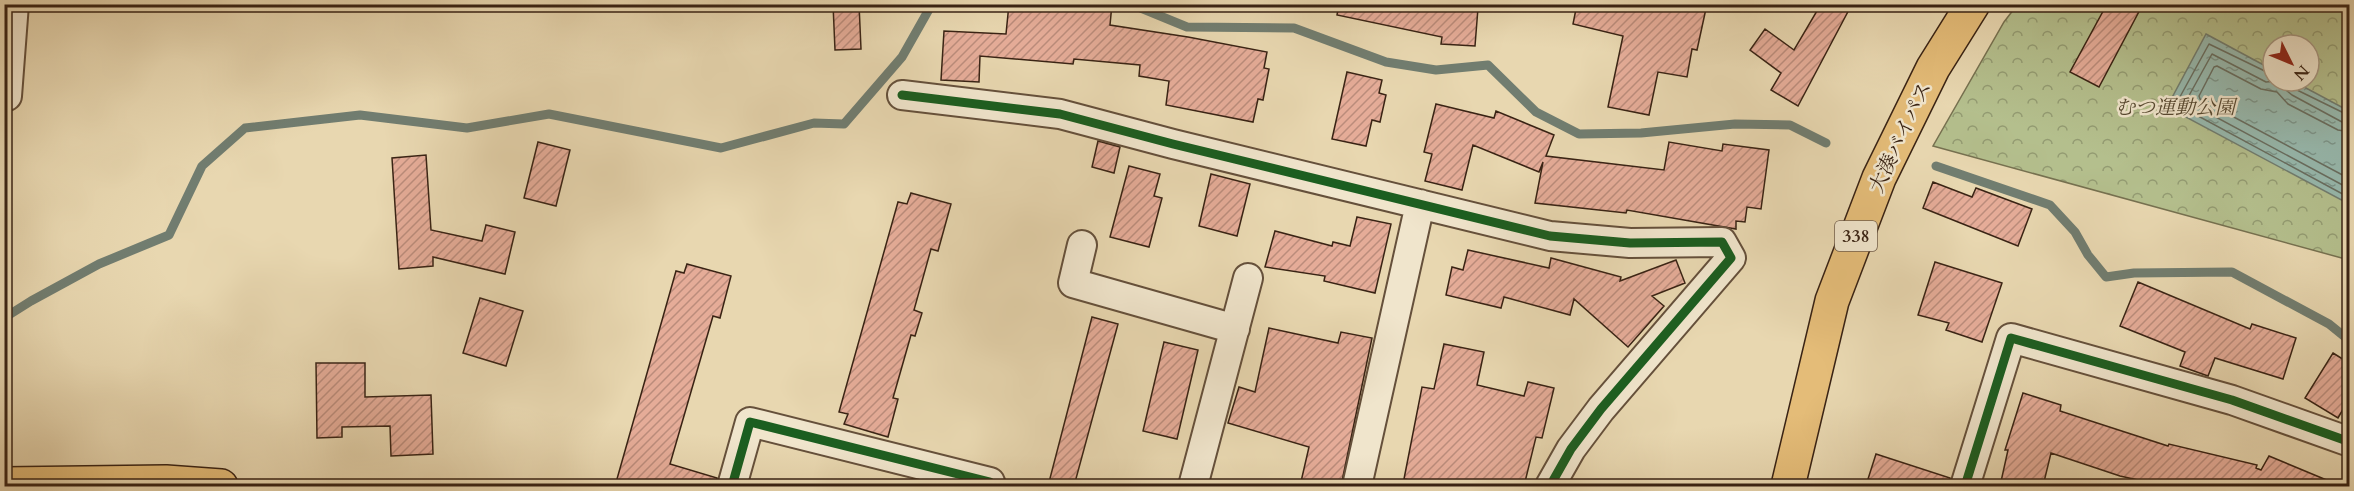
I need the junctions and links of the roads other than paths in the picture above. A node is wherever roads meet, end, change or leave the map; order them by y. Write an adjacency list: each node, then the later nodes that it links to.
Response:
1 (14, 4): 4 (street)
2 (1973, 4): 17 (main road, 大湊バイパス / 338)
3 (902, 94): 5 (street)
4 (4, 96)
5 (1420, 204): 15 (street); 16 (street)
6 (1082, 245): 8 (street)
7 (1248, 278): 8 (street)
8 (1235, 329): 14 (street)
9 (2349, 442): 18 (street)
10 (4, 484): 11 (main road)
11 (221, 486)
12 (732, 486): 13 (street)
13 (989, 486)
14 (1193, 486)
15 (1357, 486)
16 (1550, 486)
17 (1788, 486)
18 (1965, 486)

